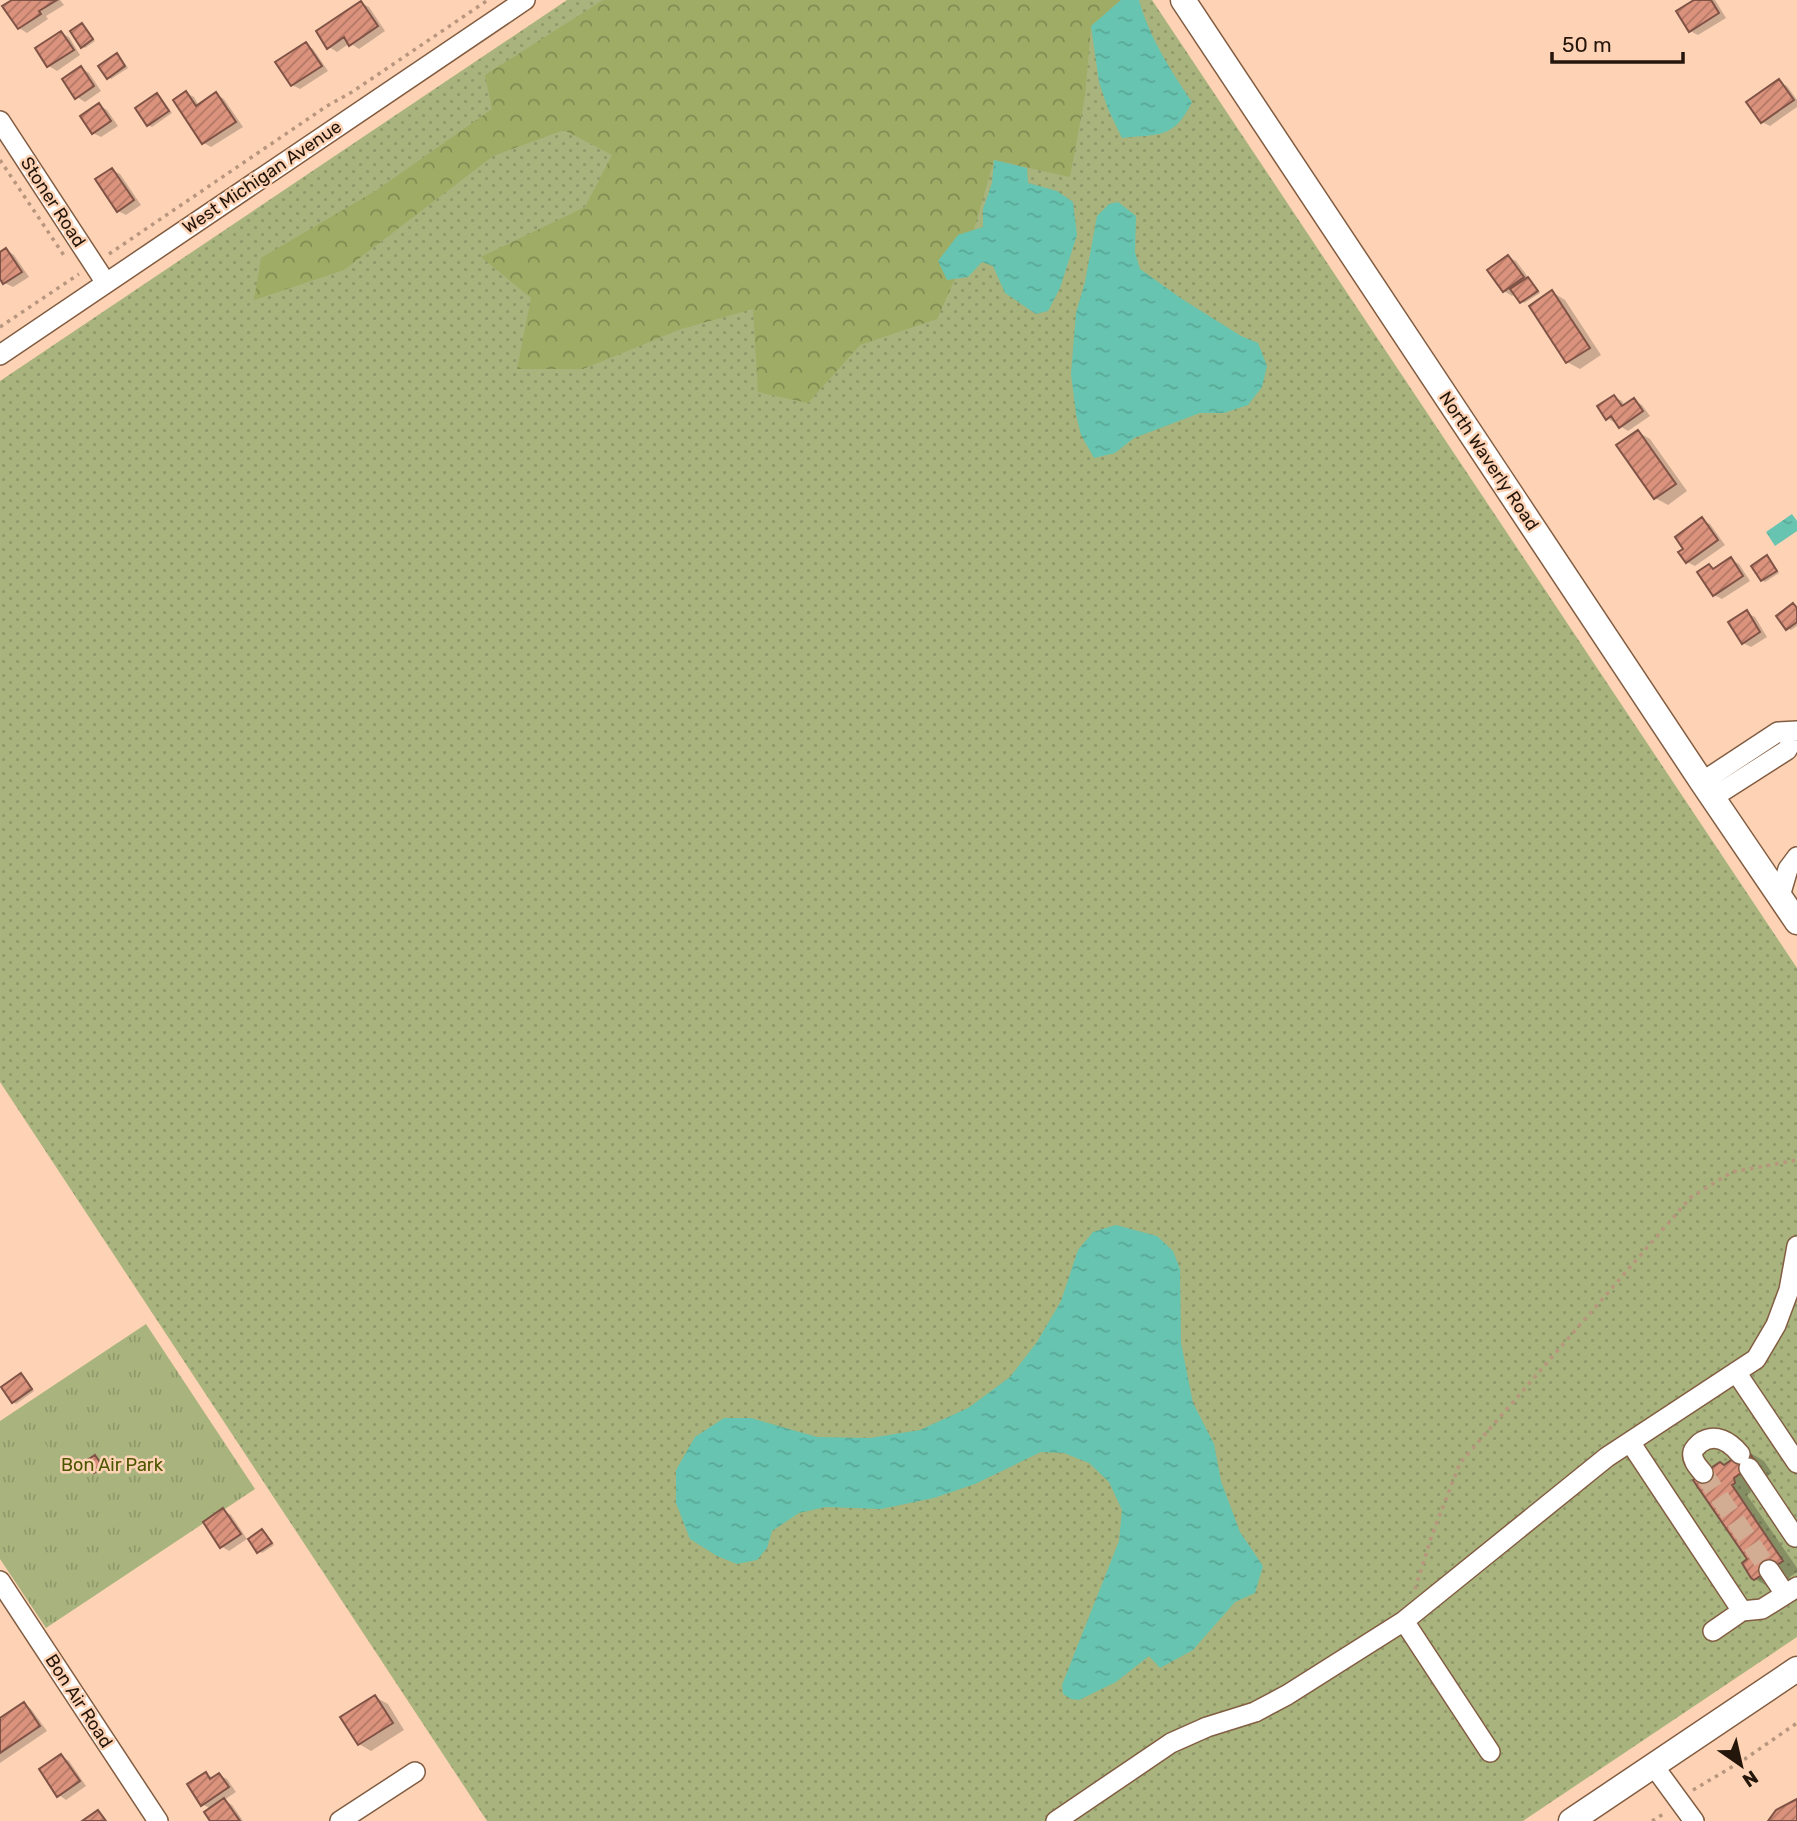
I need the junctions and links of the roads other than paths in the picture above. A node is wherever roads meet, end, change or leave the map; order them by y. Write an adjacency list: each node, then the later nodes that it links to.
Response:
1 (525, 0): 4 (street, West Michigan Avenue)
2 (1183, 0): 8 (main road, North Waverly Road)
3 (0, 121): 4 (street, Stoner Road)
4 (106, 283): 5 (street, West Michigan Avenue)
5 (0, 355)
6 (1797, 731): 7 (street); 8 (street)
7 (1797, 746)
8 (1707, 790): 10 (main road, North Waverly Road)
9 (1797, 857): 10 (street)
10 (1780, 896): 11 (main road, North Waverly Road)
11 (1797, 922)
12 (1797, 1245): 13 (street)
13 (1736, 1372): 14 (street); 15 (street)
14 (1630, 1442): 21 (street); 22 (street)
15 (1797, 1463)
16 (1703, 1473): 17 (street)
17 (1796, 1537)
18 (1769, 1570): 20 (street)
19 (0, 1581): 28 (street, Bon Air Road)
20 (1791, 1591): 21 (street)
21 (1742, 1611): 23 (street)
22 (1404, 1621): 25 (street); 30 (street)
23 (1713, 1632)
24 (1797, 1669): 26 (main road)
25 (1490, 1752)
26 (1653, 1765): 31 (main road); 32 (street)
27 (415, 1772): 29 (street)
28 (158, 1821)
29 (341, 1821)
30 (1056, 1821)
31 (1571, 1821)
32 (1694, 1821)

